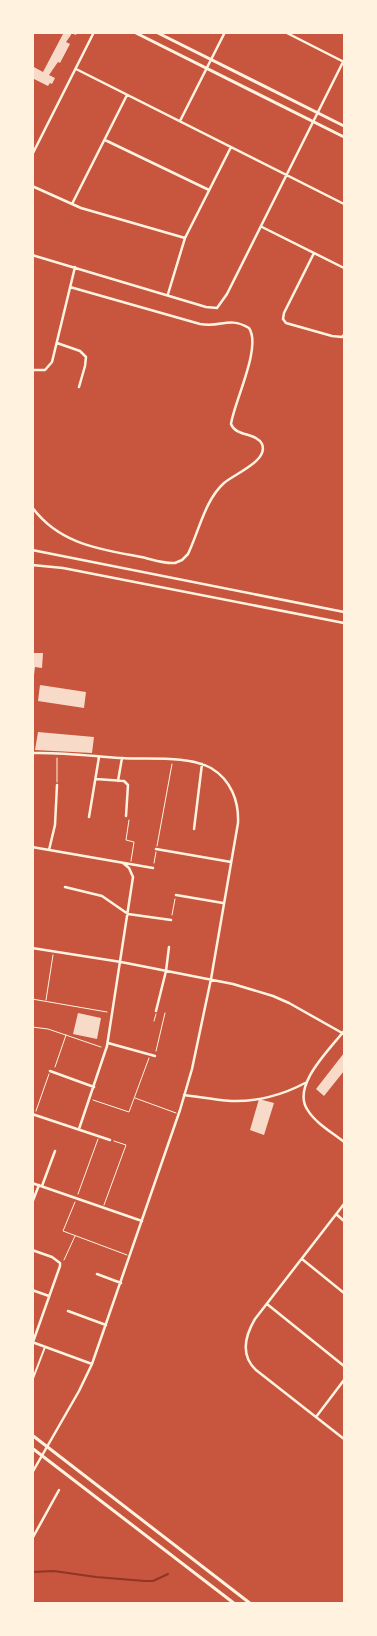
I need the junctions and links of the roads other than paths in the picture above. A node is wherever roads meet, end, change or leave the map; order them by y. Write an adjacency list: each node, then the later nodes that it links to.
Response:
1 (94, 32): 8 (street)
2 (134, 32): 9 (street)
3 (224, 32): 6 (street)
4 (158, 33): 6 (street)
5 (287, 33): 7 (street)
6 (211, 60): 9 (street); 11 (street)
7 (344, 61): 11 (street)
8 (76, 69): 10 (street); 18 (street)
9 (206, 69): 12 (street); 13 (street)
10 (127, 95): 12 (street); 16 (street)
11 (318, 112): 13 (street); 14 (street)
12 (180, 121): 17 (street)
13 (314, 122): 15 (street); 19 (street)
14 (344, 126)
15 (344, 137)
16 (104, 140): 21 (street); 22 (street)
17 (231, 147): 19 (street); 21 (street)
18 (32, 155)
19 (287, 175): 23 (street); 24 (street)
20 (32, 186): 22 (street)
21 (209, 190): 25 (street)
22 (72, 204): 25 (street)
23 (344, 204)
24 (262, 226): 26 (street); 31 (street)
25 (186, 238): 31 (street)
26 (314, 253): 29 (street); 32 (street)
27 (32, 255): 28 (street)
28 (75, 267): 30 (street); 31 (street)
29 (344, 268)
30 (70, 286): 33 (street); 36 (street)
31 (168, 294)
32 (343, 336)
33 (57, 343): 34 (street); 35 (street)
34 (32, 370)
35 (79, 386)
36 (32, 507)
37 (32, 550): 39 (street)
38 (32, 565): 40 (street)
39 (344, 612)
40 (344, 623)
41 (32, 753): 42 (street)
42 (99, 757): 43 (street); 45 (street)
43 (122, 758): 44 (street); 46 (street)
44 (202, 764): 50 (street); 54 (street)
45 (96, 779): 46 (street); 49 (street)
46 (118, 781): 48 (street)
47 (57, 785): 52 (street)
48 (126, 816)
49 (89, 817)
50 (194, 829)
51 (32, 847): 52 (street)
52 (49, 850): 55 (street)
53 (156, 850): 54 (street)
54 (231, 862): 59 (street)
55 (123, 863): 56 (street); 60 (street)
56 (153, 868)
57 (65, 887): 60 (street)
58 (176, 895): 59 (street)
59 (224, 903): 66 (street)
60 (128, 914): 61 (street); 64 (street)
61 (170, 920)
62 (169, 947): 65 (street)
63 (32, 948): 64 (street)
64 (121, 962): 65 (street); 69 (street)
65 (166, 971): 66 (street); 67 (street)
66 (211, 979): 68 (street); 74 (street)
67 (156, 1011)
68 (344, 1032): 72 (street)
69 (108, 1043): 70 (street); 73 (street)
70 (155, 1056)
71 (52, 1072): 73 (street)
72 (306, 1082): 74 (street); 78 (street)
73 (94, 1087): 76 (street)
74 (184, 1095): 86 (street)
75 (34, 1114): 76 (street)
76 (79, 1129): 77 (street)
77 (110, 1140)
78 (344, 1142)
79 (55, 1151): 81 (street)
80 (32, 1183): 81 (street)
81 (40, 1185): 82 (street); 86 (street)
82 (32, 1203)
83 (344, 1204): 84 (street)
84 (336, 1214): 85 (street); 88 (street)
85 (344, 1221)
86 (142, 1222): 90 (street)
87 (32, 1250): 93 (street)
88 (302, 1258): 92 (street); 94 (street)
89 (97, 1274): 90 (street)
90 (121, 1283): 96 (street)
91 (32, 1290): 93 (street)
92 (344, 1293)
93 (49, 1296): 97 (street)
94 (267, 1304): 100 (street); 103 (street)
95 (68, 1311): 96 (street)
96 (106, 1325): 99 (street)
97 (33, 1342): 98 (street)
98 (45, 1347): 99 (street); 102 (street)
99 (92, 1364): 106 (street)
100 (344, 1366)
101 (344, 1380): 103 (street)
102 (32, 1381)
103 (316, 1417): 105 (street)
104 (32, 1436): 106 (street)
105 (344, 1439)
106 (47, 1447): 108 (street); 113 (street)
107 (32, 1448): 108 (street)
108 (42, 1456): 109 (street); 112 (street)
109 (32, 1473)
110 (59, 1490): 111 (street)
111 (32, 1539)
112 (235, 1604)
113 (252, 1604)

